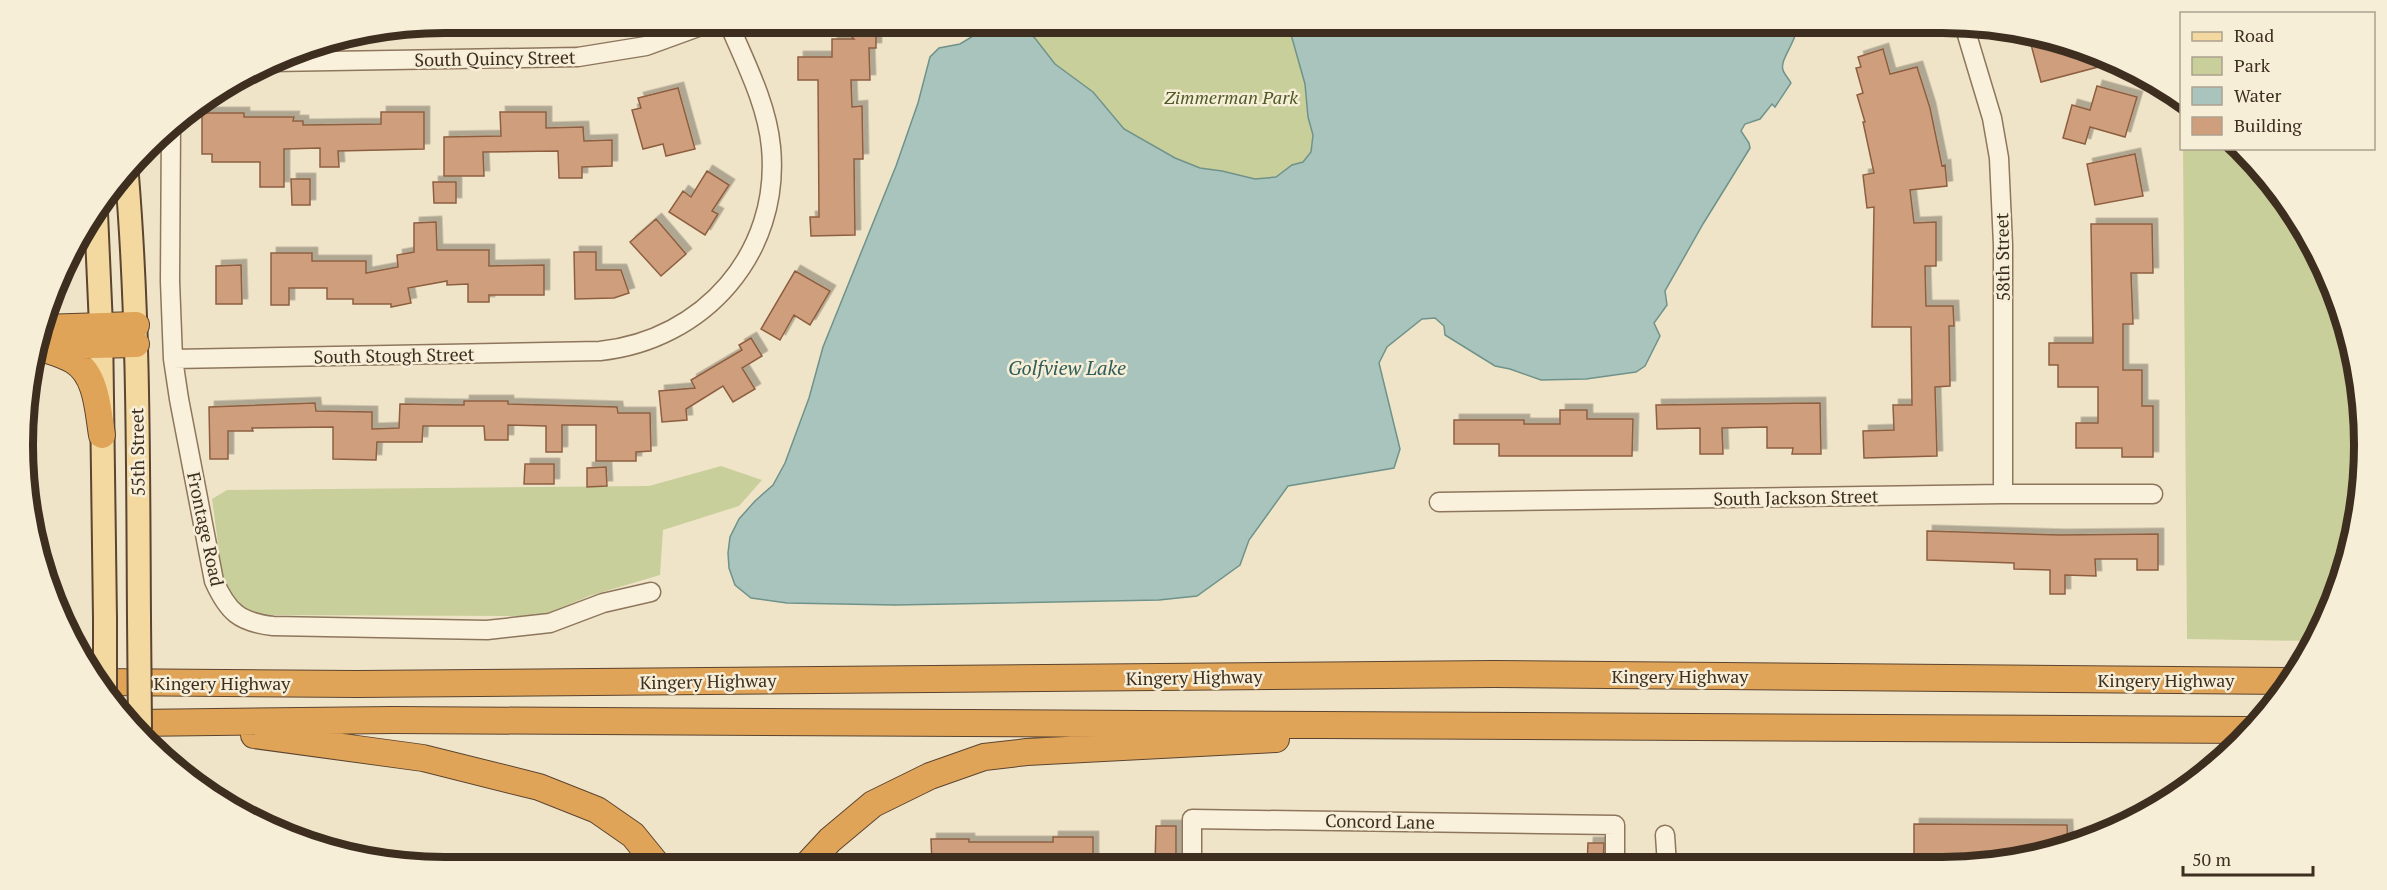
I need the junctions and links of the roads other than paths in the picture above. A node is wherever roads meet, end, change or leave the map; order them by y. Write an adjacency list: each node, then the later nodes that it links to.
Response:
1 (685, 33): 4 (street, South Quincy Street)
2 (733, 33): 12 (street, South Stough Street)
3 (1967, 34): 14 (street, 58th Street)
4 (294, 62)
5 (171, 137): 12 (street, Frontage Road)
6 (128, 182): 8 (main road, 55th Street)
7 (97, 225): 9 (main road, 55th Street)
8 (136, 334): 9 (highway); 21 (main road, 55th Street, bridge)
9 (102, 336): 10 (highway); 13 (main road, 55th Street)
10 (47, 339)
11 (46, 344): 13 (highway)
12 (173, 359): 17 (street, Frontage Road)
13 (102, 435): 18 (main road, 55th Street, bridge)
14 (2003, 494): 15 (street, South Jackson Street); 16 (street, South Jackson Street)
15 (2153, 494)
16 (1438, 502)
17 (651, 592)
18 (105, 678)
19 (2280, 681): 20 (highway, Kingery Highway)
20 (108, 682)
21 (140, 722)
22 (141, 723): 23 (highway)
23 (168, 723): 24 (highway); 27 (highway)
24 (1495, 724): 25 (highway); 28 (highway)
25 (2239, 730)
26 (1665, 835): 31 (street)
27 (651, 857)
28 (814, 857)
29 (1192, 857): 30 (street, Concord Lane)
30 (1616, 857)
31 (1666, 857)

